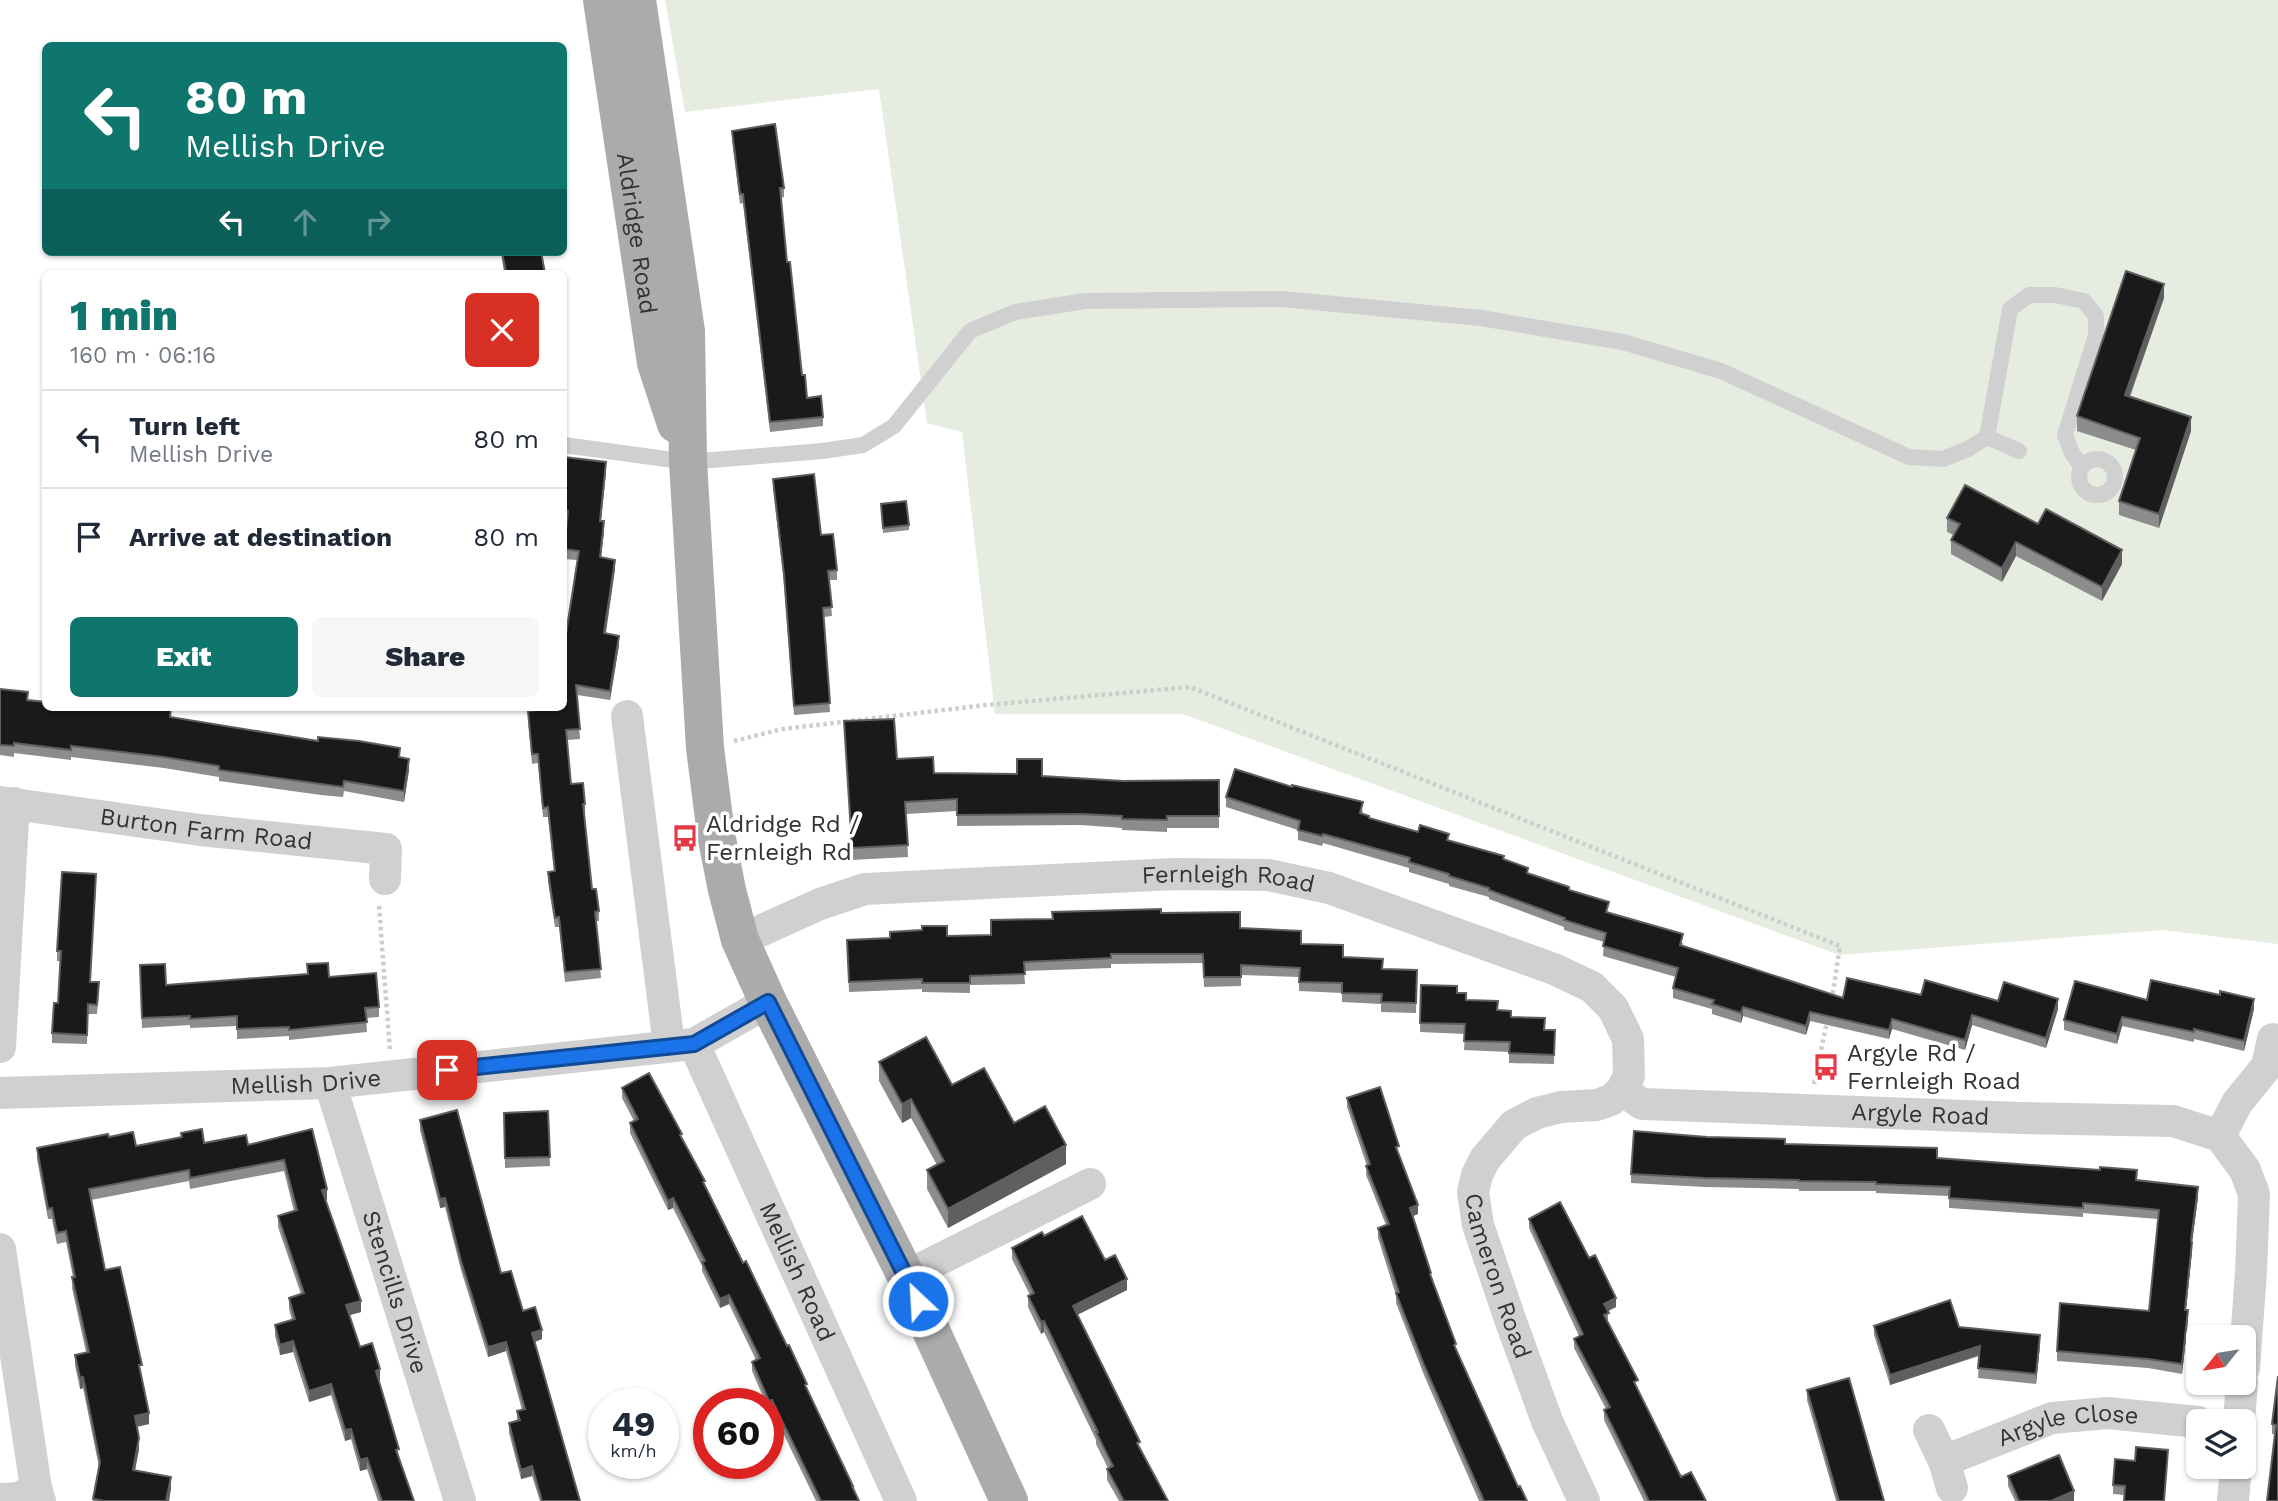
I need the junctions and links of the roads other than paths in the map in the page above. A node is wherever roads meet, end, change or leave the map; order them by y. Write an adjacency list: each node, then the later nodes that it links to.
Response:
1 (602, 0): 6 (main road, Aldridge Road)
2 (637, 0): 6 (main road, Aldridge Road)
3 (1987, 437): 5 (lane); 6 (lane); 7 (lane)
4 (567, 445): 6 (lane)
5 (2019, 451)
6 (688, 463): 11 (main road, Aldridge Road)
7 (2082, 467)
8 (627, 716): 13 (street, Mellish Road)
9 (7, 803): 10 (street, Burton Farm Road); 14 (street)
10 (385, 879)
11 (740, 940): 12 (main road); 17 (street, Fernleigh Road)
12 (768, 1002): 13 (street, Mellish Drive); 22 (main road)
13 (682, 1045): 16 (street, Mellish Drive); 30 (street, Mellish Road)
14 (0, 1047)
15 (2272, 1057): 19 (street)
16 (330, 1083): 18 (street, Mellish Drive); 29 (street, Stencills Drive)
17 (1622, 1090): 19 (street, Argyle Road); 32 (street, Cameron Road)
18 (0, 1093)
19 (2220, 1136): 23 (street)
20 (1090, 1184): 22 (street)
21 (0, 1249): 27 (street)
22 (906, 1276): 31 (main road)
23 (2246, 1325)
24 (2186, 1421): 25 (street, Argyle Close)
25 (1929, 1430)
26 (2235, 1479): 33 (street)
27 (38, 1494): 28 (street)
28 (0, 1499)
29 (460, 1501)
30 (901, 1501)
31 (1009, 1501)
32 (1584, 1501)
33 (2233, 1501)

